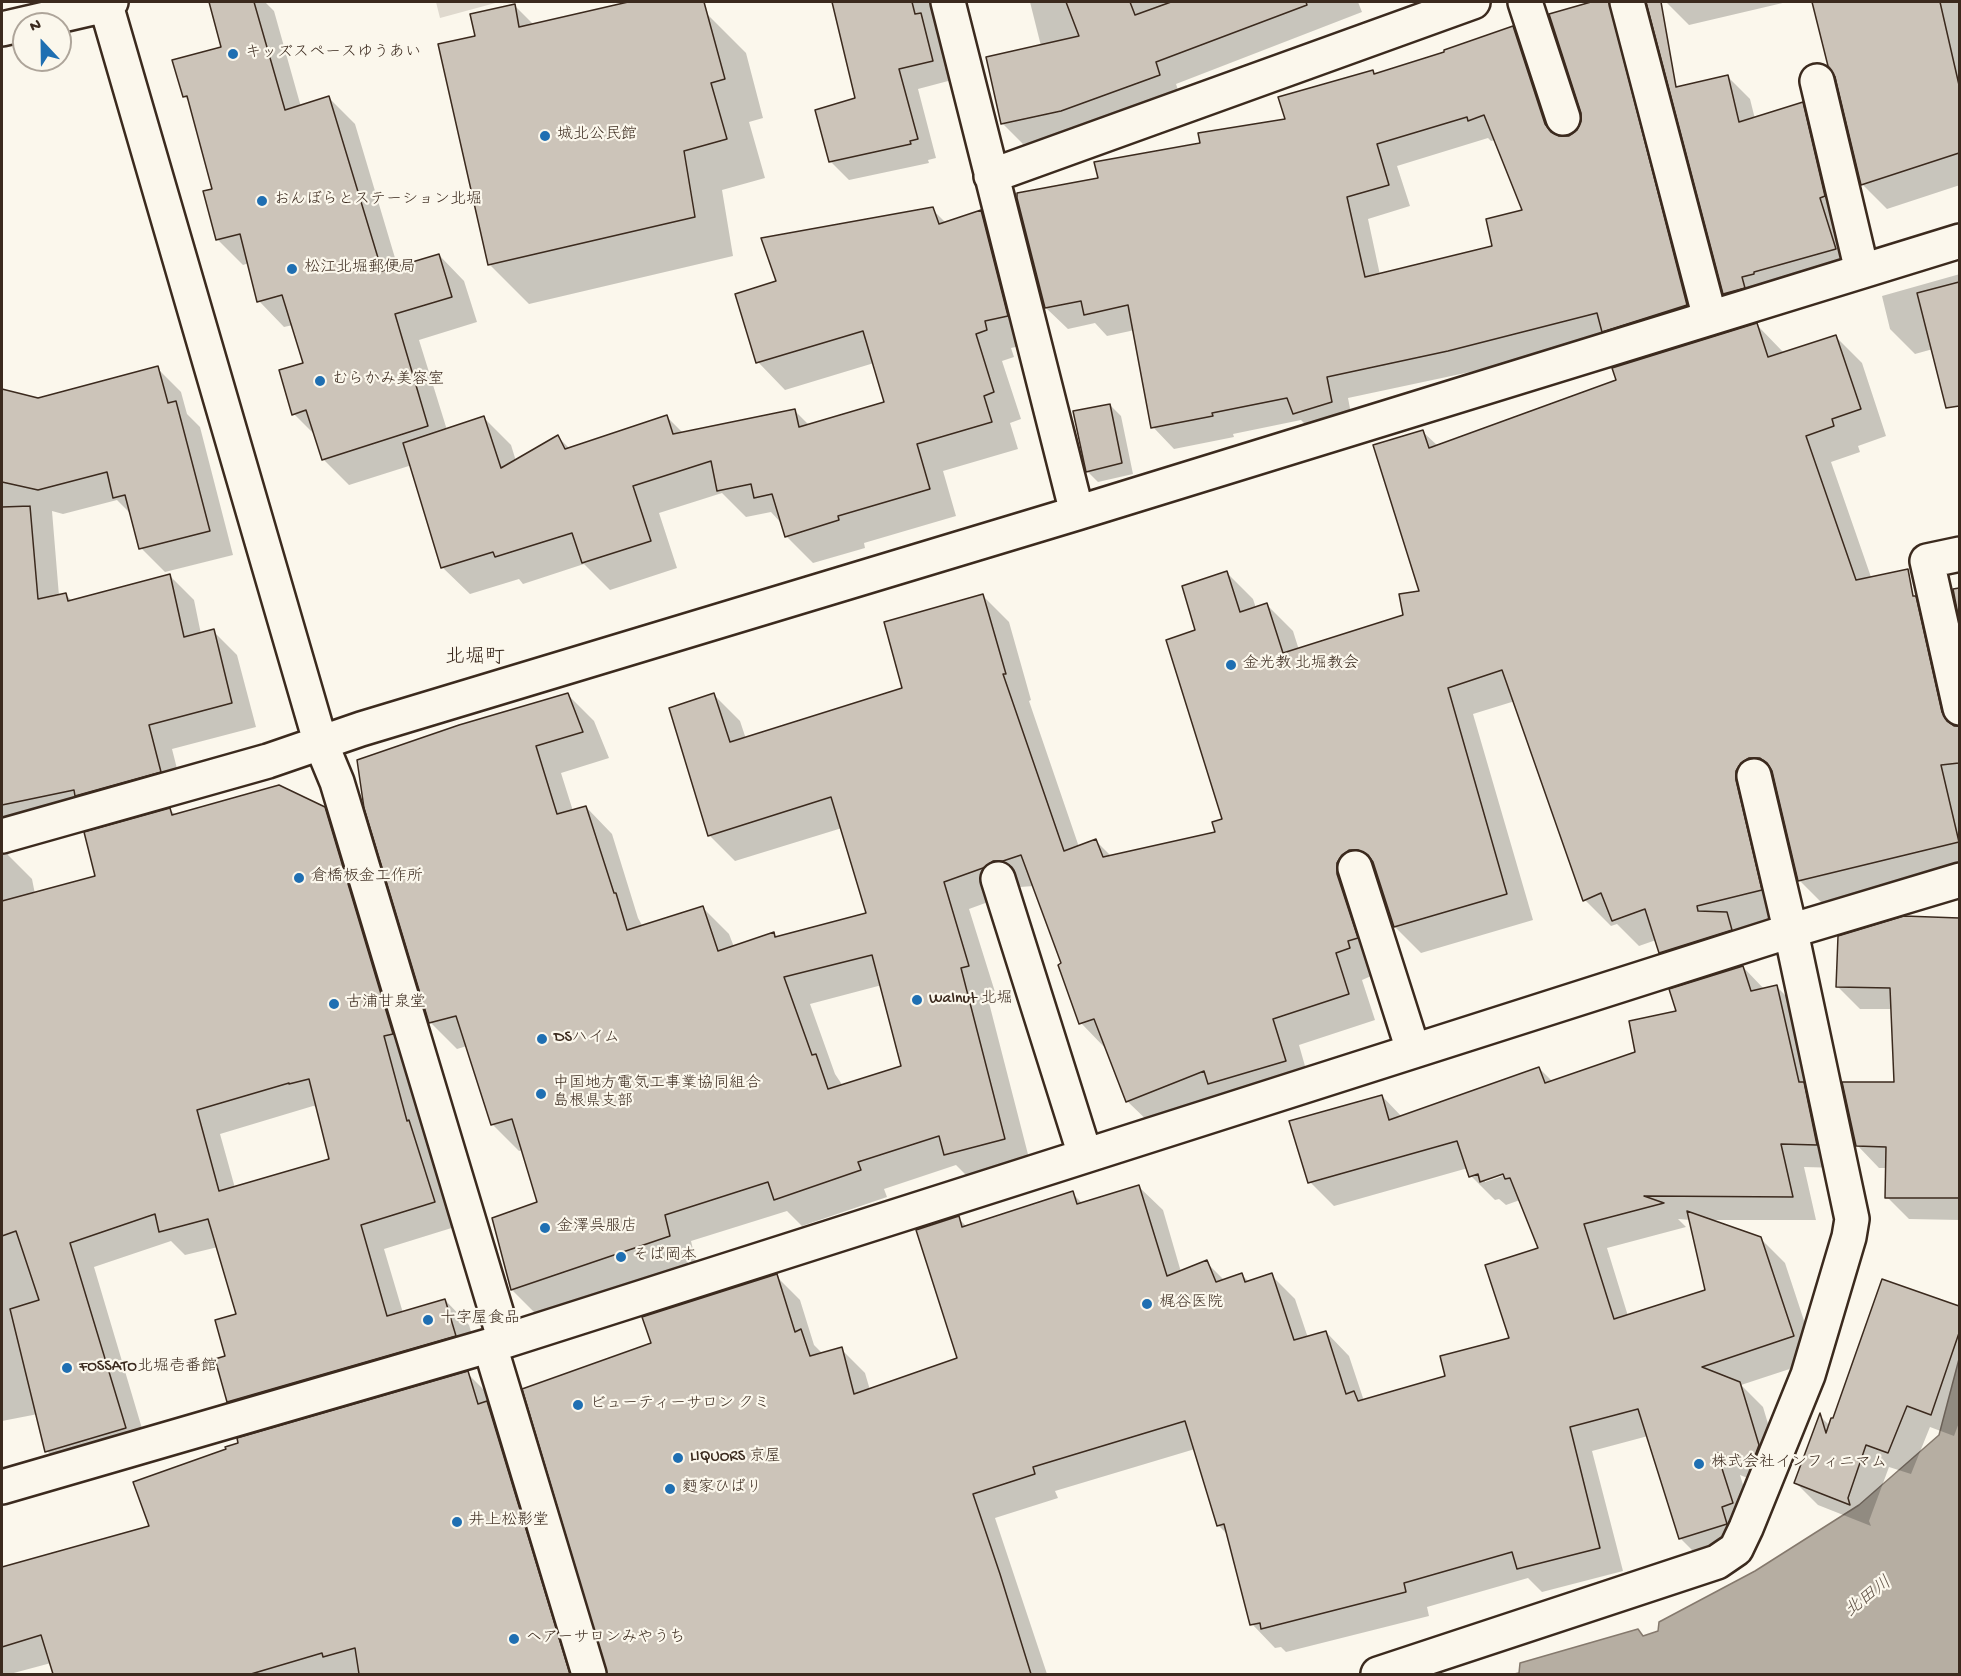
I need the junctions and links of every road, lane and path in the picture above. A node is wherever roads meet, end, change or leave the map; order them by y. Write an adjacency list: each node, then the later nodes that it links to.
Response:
1 (948, 2): 9 (street)
2 (1473, 2): 9 (street)
3 (1525, 2): 8 (street)
4 (1627, 2): 12 (street)
5 (108, 3): 6 (street); 16 (street)
6 (2, 29)
7 (1817, 81): 11 (street)
8 (1563, 118)
9 (992, 176): 13 (street)
10 (1959, 242): 11 (street)
11 (1862, 271): 12 (street)
12 (1710, 318): 13 (street)
13 (1077, 513): 16 (street)
14 (1959, 554): 15 (street)
15 (1959, 708)
16 (320, 741): 18 (street); 25 (street)
17 (1754, 776): 22 (street)
18 (2, 836)
19 (1355, 868): 23 (street)
20 (998, 879): 24 (street)
21 (1959, 879): 22 (street)
22 (1790, 931): 23 (street); 28 (street)
23 (1413, 1050): 24 (street)
24 (1085, 1155): 25 (street)
25 (498, 1343): 26 (street); 27 (street)
26 (2, 1487)
27 (589, 1674)
28 (1378, 1674)

